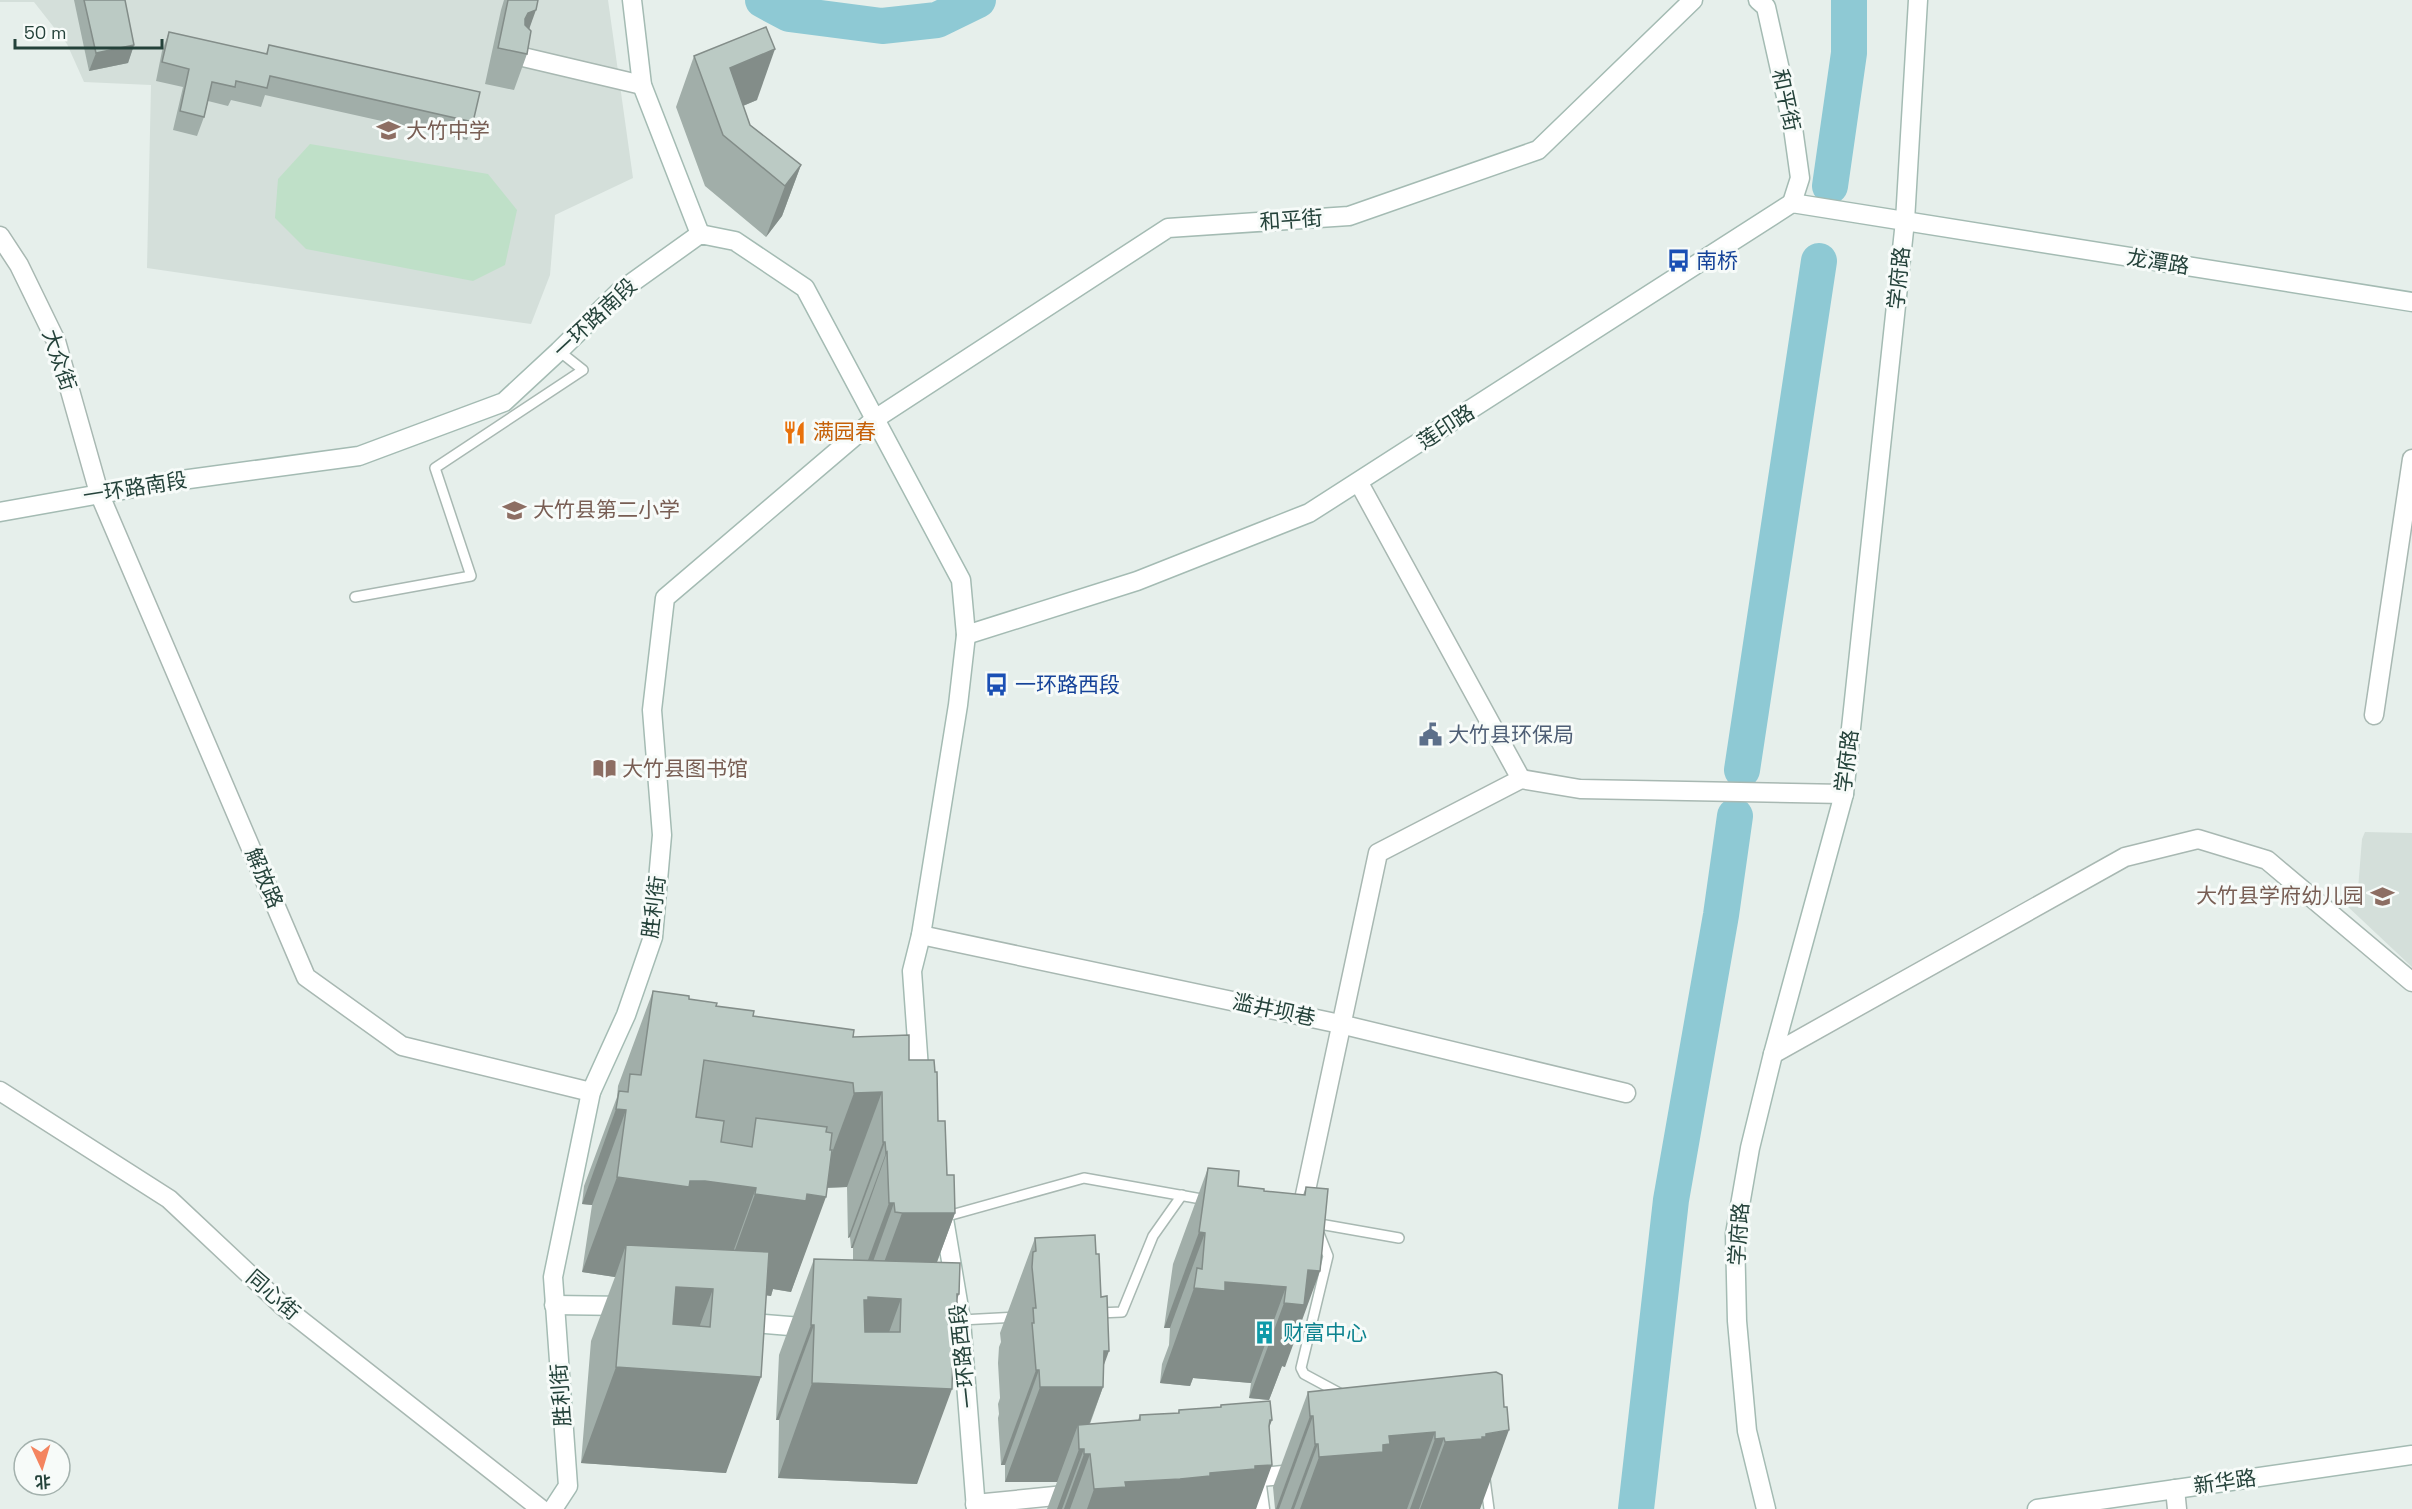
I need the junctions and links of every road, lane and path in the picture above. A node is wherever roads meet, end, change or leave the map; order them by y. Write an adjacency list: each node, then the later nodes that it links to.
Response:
1 (632, 0): 6 (street)
2 (1693, 0): 13 (street, 和平街)
3 (1758, 0): 7 (street, 和平街)
4 (1918, 0): 8 (street, 学府路)
5 (523, 57): 6 (street)
6 (642, 85): 9 (street)
7 (1792, 203): 8 (street); 15 (street, 莲印路)
8 (1905, 221): 11 (street, 龙潭路); 22 (street, 学府路)
9 (700, 234): 12 (street, 一环路南段); 13 (street)
10 (0, 236): 16 (street, 大众街)
11 (2412, 302)
12 (559, 351): 16 (street, 一环路南段); 18 (lane)
13 (875, 419): 19 (street); 28 (street, 胜利街)
14 (2412, 459): 20 (street)
15 (1359, 483): 19 (street, 莲印路); 21 (street)
16 (99, 493): 17 (street, 一环路南段); 28 (street, 解放路)
17 (0, 512)
18 (355, 597)
19 (966, 635): 23 (street)
20 (2374, 715)
21 (1521, 779): 22 (street); 25 (street)
22 (1844, 794): 26 (street, 学府路)
23 (921, 935): 25 (street, 滥井坝巷); 30 (street)
24 (2412, 982): 26 (street)
25 (1340, 1024): 29 (street, 滥井坝巷); 35 (street)
26 (1773, 1054): 58 (street, 学府路)
27 (0, 1090): 54 (street, 同心街)
28 (591, 1092): 37 (street, 胜利街)
29 (1626, 1093)
30 (922, 1103)
31 (940, 1194): 34 (street, 一环路西段)
32 (1182, 1195): 33 (lane); 34 (lane); 39 (lane)
33 (1217, 1202)
34 (944, 1217): 42 (street, 一环路西段)
35 (1305, 1221): 36 (lane); 45 (lane)
36 (1399, 1238)
37 (554, 1305): 38 (street); 55 (street, 胜利街)
38 (643, 1307)
39 (1089, 1313)
40 (1032, 1316): 42 (lane)
41 (727, 1320): 43 (street)
42 (962, 1328): 44 (street); 53 (street, 一环路西段)
43 (829, 1329)
44 (941, 1336)
45 (1355, 1402)
46 (2412, 1455): 51 (street, 新华路)
47 (1475, 1468): 57 (lane)
48 (1315, 1472): 49 (street)
49 (1256, 1478): 50 (street); 56 (street)
50 (1221, 1481)
51 (2175, 1489): 59 (street, 新华路); 60 (street)
52 (1092, 1493): 53 (street)
53 (975, 1506)
54 (541, 1509)
55 (553, 1509)
56 (1260, 1509)
57 (1489, 1509)
58 (1766, 1509)
59 (2037, 1509)
60 (2177, 1509)

